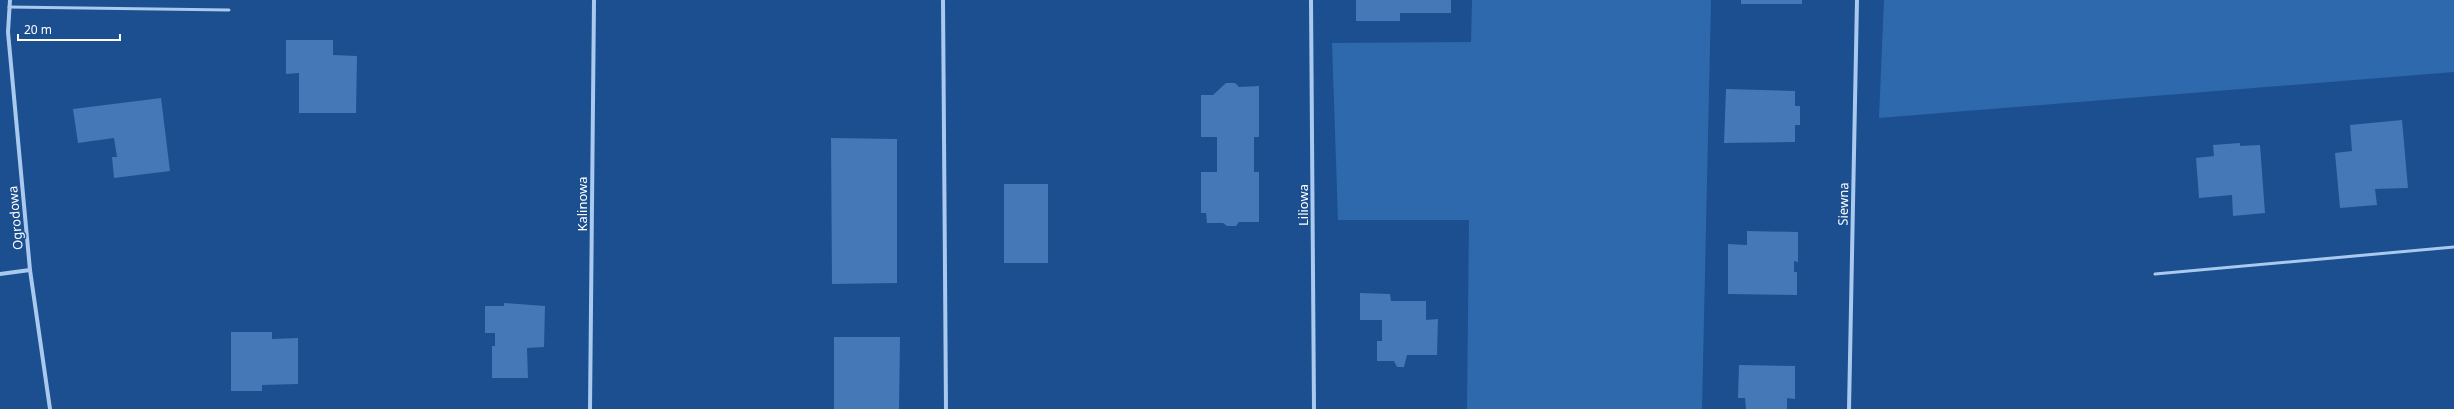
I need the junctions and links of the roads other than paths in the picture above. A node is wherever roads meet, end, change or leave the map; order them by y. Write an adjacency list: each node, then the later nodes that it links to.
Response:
1 (10, 0): 6 (street, Ogrodowa)
2 (594, 0): 13 (street, Kalinowa)
3 (943, 0): 14 (street)
4 (1311, 0): 15 (street, Liliowa)
5 (1857, 0): 16 (street, Siewna)
6 (9, 7): 7 (lane); 9 (street, Ogrodowa)
7 (229, 10)
8 (2454, 247): 11 (lane)
9 (30, 270): 10 (street); 12 (street, Ogrodowa)
10 (0, 274)
11 (2155, 274)
12 (50, 409)
13 (590, 409)
14 (946, 409)
15 (1314, 409)
16 (1849, 409)

